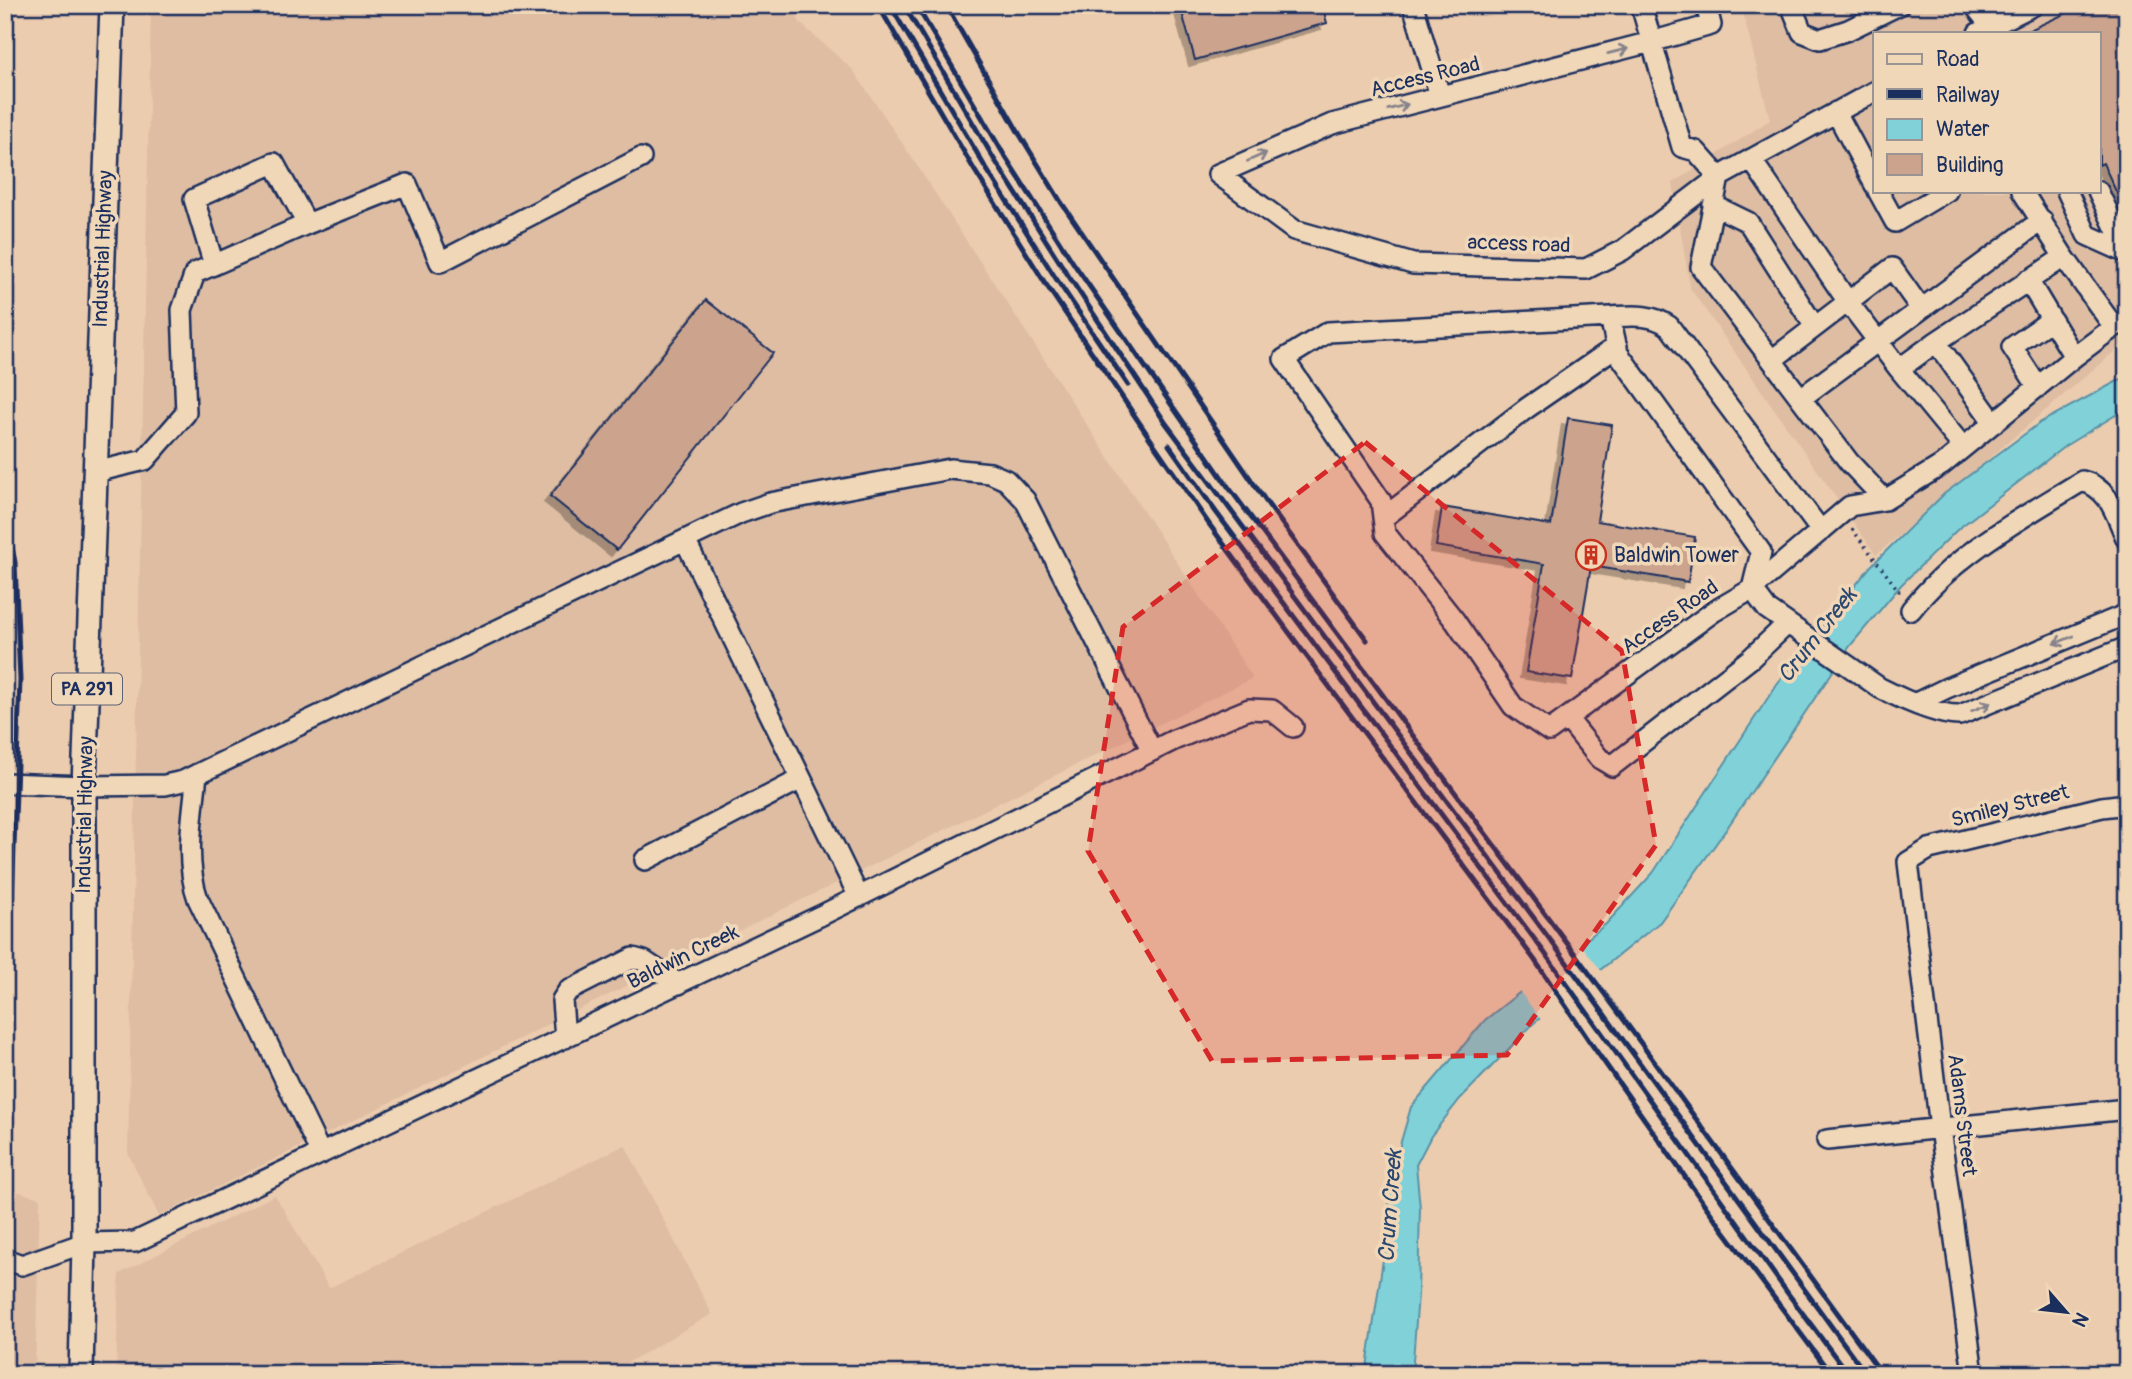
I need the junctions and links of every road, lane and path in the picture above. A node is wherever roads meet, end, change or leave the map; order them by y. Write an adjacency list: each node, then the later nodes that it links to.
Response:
1 (112, 5): 47 (main road, Industrial Highway / PA 291)
2 (1413, 5): 12 (street)
3 (1641, 5): 10 (street)
4 (1706, 5): 10 (street, Access Road)
5 (1791, 5): 6 (street)
6 (1899, 5)
7 (1974, 5): 9 (street)
8 (2035, 5): 9 (street)
9 (1988, 31)
10 (1651, 42): 12 (street, Access Road, one-way to 10); 17 (street)
11 (1873, 91): 13 (street, access road)
12 (1440, 96): 16 (street, Access Road, one-way to 12)
13 (1836, 112): 15 (street, access road); 18 (street)
14 (641, 158): 26 (street)
15 (1751, 159): 17 (street, access road); 31 (street)
16 (1218, 174): 17 (street, access road)
17 (1719, 177): 24 (street)
18 (1873, 181)
19 (1879, 192): 20 (street)
20 (1945, 192)
21 (2023, 192): 25 (street)
22 (2067, 192): 27 (street)
23 (2098, 192): 27 (street)
24 (1713, 205): 36 (street); 41 (street)
25 (2042, 220): 28 (street); 32 (street)
26 (307, 224): 29 (street); 29 (street)
27 (2127, 253)
28 (2064, 257): 30 (street); 35 (street)
29 (214, 265): 47 (street)
30 (2028, 280): 34 (street); 38 (street)
31 (1848, 302): 32 (street); 36 (street); 37 (street)
32 (1921, 309): 37 (street)
33 (1610, 317): 39 (street); 50 (street); 51 (street)
34 (2051, 320): 40 (street); 43 (street)
35 (2120, 323): 40 (street, Access Road)
36 (1815, 327): 41 (street)
37 (1878, 342): 42 (street); 44 (street)
38 (1936, 342): 42 (street); 45 (street)
39 (1617, 346): 50 (street); 54 (street)
40 (2074, 357): 43 (street, Access Road)
41 (1772, 360): 44 (street)
42 (1899, 369): 46 (street)
43 (2038, 387): 45 (street, Access Road)
44 (1801, 398): 48 (street)
45 (1994, 423): 46 (street, Access Road)
46 (1963, 447): 48 (street, Access Road)
47 (95, 472): 67 (main road, Industrial Highway / PA 291)
48 (1885, 500): 49 (street, Access Road)
49 (1842, 514): 51 (street, Access Road); 55 (path)
50 (1383, 518): 61 (street, Access Road)
51 (1821, 531): 54 (street, Access Road)
52 (685, 540): 63 (street); 64 (street); 65 (street)
53 (2127, 540): 56 (street)
54 (1752, 589): 58 (street); 61 (street, Access Road)
55 (1904, 589)
56 (1910, 610)
57 (2127, 614): 60 (street, one-way to 60)
58 (1794, 628): 60 (street); 61 (street)
59 (2127, 647): 60 (street, one-way to 59)
60 (1916, 703)
61 (1567, 718)
62 (1293, 727): 63 (street, Baldwin Creek)
63 (1152, 751): 71 (street, Baldwin Creek)
64 (197, 774): 67 (street); 77 (street)
65 (801, 779): 69 (street); 71 (street)
66 (5, 783): 67 (street)
67 (84, 786): 78 (main road, Industrial Highway / PA 291)
68 (2127, 804): 70 (street, Smiley Street)
69 (645, 860)
70 (1908, 862): 75 (street, Adams Street)
71 (859, 897): 72 (street, Baldwin Creek)
72 (678, 984): 73 (street, Baldwin Creek); 73 (street)
73 (565, 1038): 77 (street, Baldwin Creek)
74 (2127, 1109): 75 (street)
75 (1940, 1128): 76 (street); 81 (street, Adams Street)
76 (1828, 1140)
77 (321, 1154): 78 (street, Baldwin Creek)
78 (85, 1243): 79 (street, Baldwin Creek); 80 (main road, Industrial Highway / PA 291)
79 (5, 1259)
80 (81, 1374)
81 (1973, 1374)

